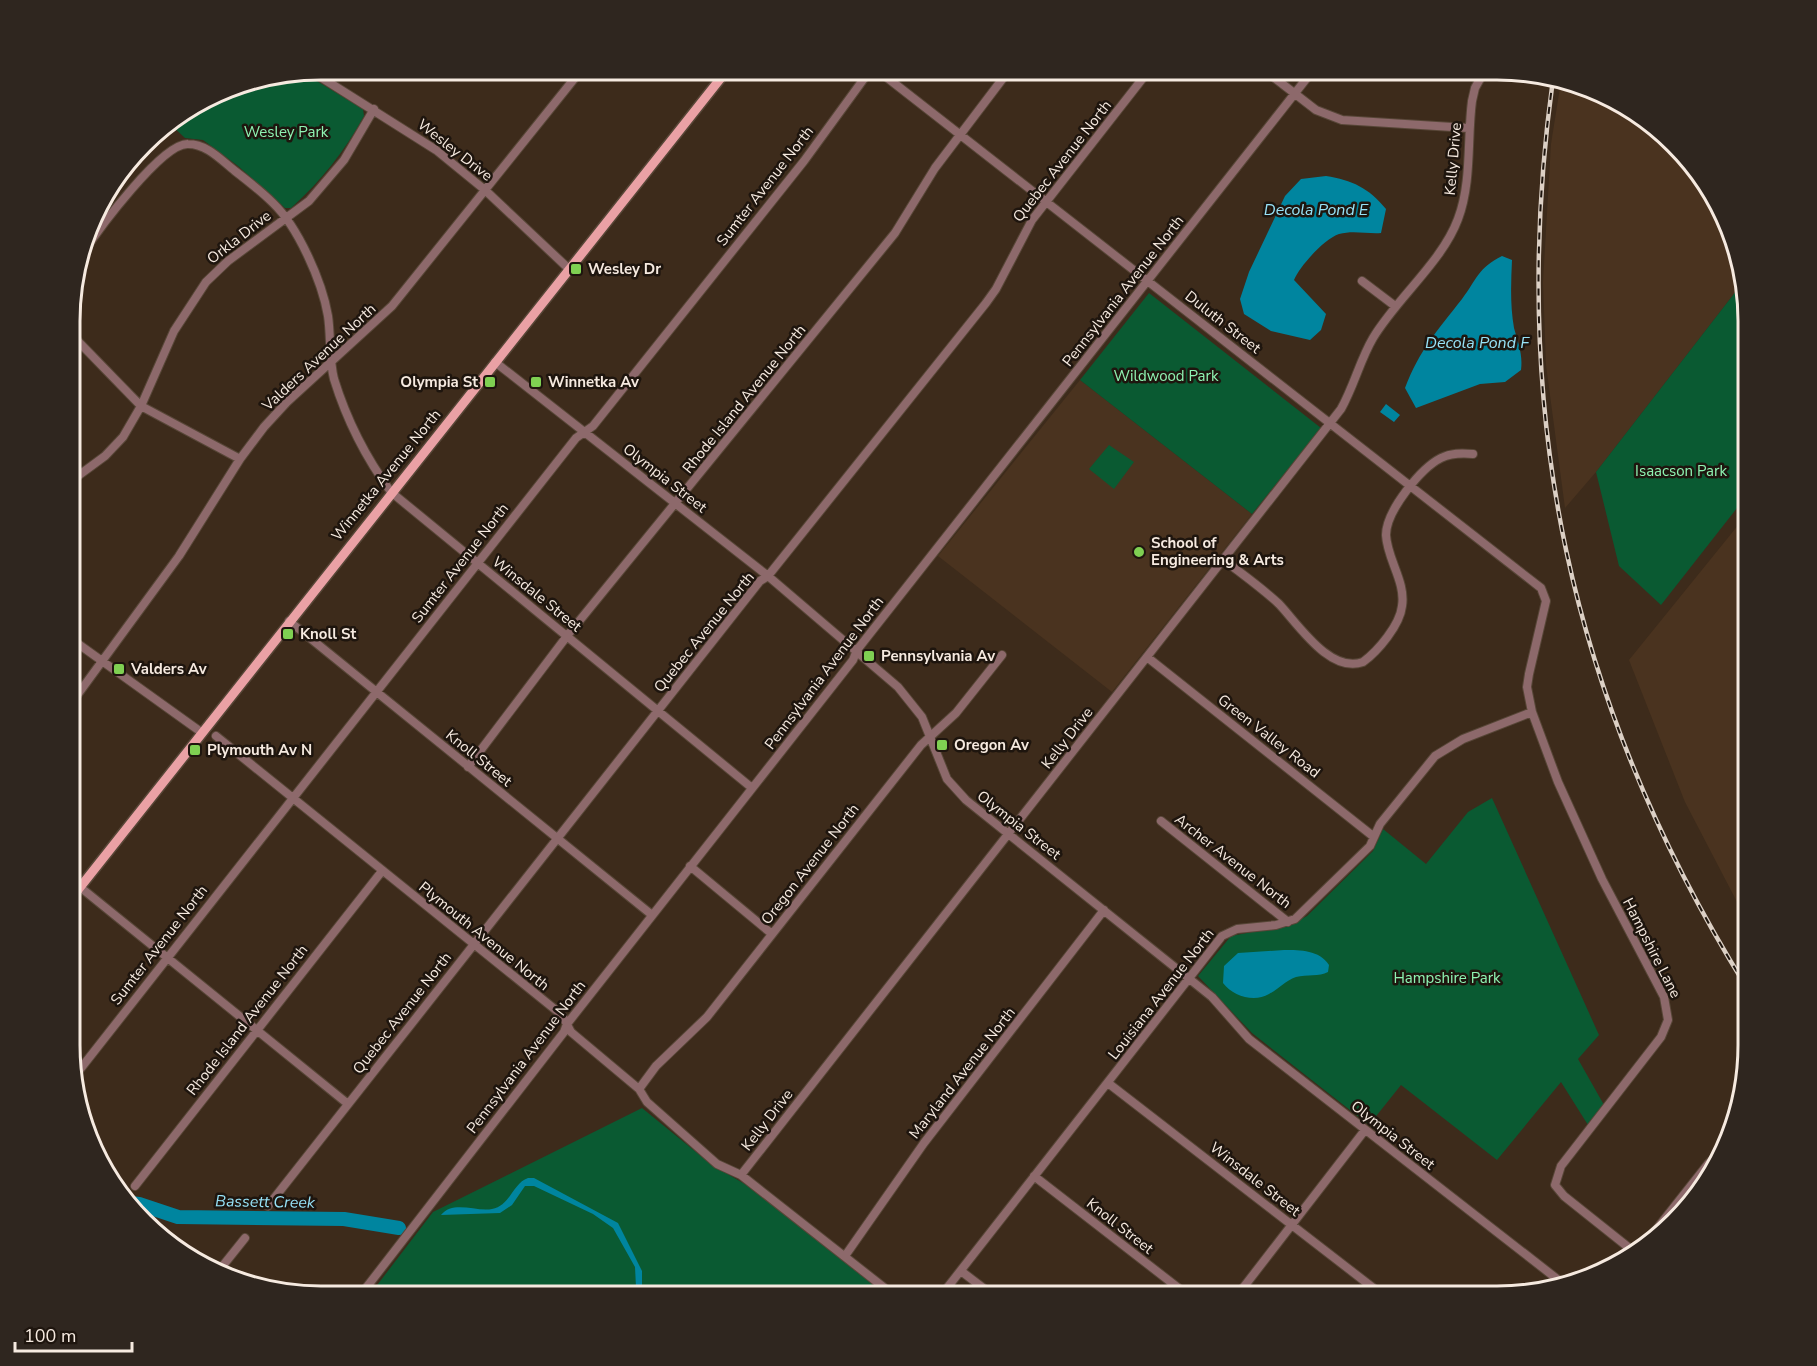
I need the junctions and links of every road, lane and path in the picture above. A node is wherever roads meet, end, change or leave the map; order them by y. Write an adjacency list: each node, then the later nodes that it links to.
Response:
1 (326, 80): 12 (street, Wesley Drive)
2 (573, 80): 15 (street, Valders Avenue North)
3 (719, 80): 19 (main road, Winnetka Avenue North)
4 (863, 80): 28 (street, Sumter Avenue North)
5 (890, 80): 14 (street, Duluth Street)
6 (1002, 80): 14 (street, Rhode Island Avenue North)
7 (1141, 80): 16 (street, Quebec Avenue North)
8 (1277, 80): 11 (street)
9 (1306, 80): 11 (street, Pennsylvania Avenue North)
10 (1479, 80): 13 (street, Kelly Drive)
11 (1295, 94): 13 (street); 20 (street, Pennsylvania Avenue North)
12 (374, 109): 15 (street, Wesley Drive); 17 (street, Orkla Drive)
13 (1468, 129): 22 (street, Kelly Drive)
14 (960, 134): 16 (street, Duluth Street); 34 (street, Rhode Island Avenue North)
15 (485, 190): 19 (street, Wesley Drive); 24 (street, Valders Avenue North)
16 (1047, 202): 20 (street, Duluth Street); 37 (street, Quebec Avenue North)
17 (286, 218): 18 (street, Winsdale Street); 24 (street, Winsdale Street); 26 (street, Orkla Drive)
18 (94, 239)
19 (569, 269): 25 (main road, Winnetka Avenue North)
20 (1148, 281): 27 (street, Duluth Street); 42 (street, Pennsylvania Avenue North)
21 (1362, 281): 22 (street)
22 (1395, 306): 27 (street, Kelly Drive)
23 (80, 343): 26 (street)
24 (333, 360): 30 (street, Valders Avenue North); 33 (street, Winsdale Street)
25 (495, 362): 28 (street, Olympia Street); 33 (main road, Winnetka Avenue North)
26 (141, 406): 30 (street); 31 (street, Orkla Drive)
27 (1330, 423): 32 (street, Duluth Street); 35 (street, Kelly Drive)
28 (584, 432): 34 (street, Olympia Street); 36 (street, Sumter Avenue North)
29 (1473, 454): 32 (street)
30 (240, 459): 45 (street, Valders Avenue North)
31 (80, 474)
32 (1411, 487): 35 (street); 38 (street, Duluth Street)
33 (392, 492): 36 (street, Winsdale Street); 39 (main road, Winnetka Avenue North)
34 (676, 504): 37 (street, Olympia Street); 40 (street, Rhode Island Avenue North)
35 (1224, 560): 44 (street, Kelly Drive)
36 (477, 563): 40 (street, Winsdale Street); 46 (street, Sumter Avenue North)
37 (768, 576): 42 (street, Olympia Street); 48 (street, Quebec Avenue North)
38 (1546, 601): 49 (street, Hampshire Lane)
39 (289, 621): 46 (street, Knoll Street); 50 (main road, Winnetka Avenue North)
40 (567, 636): 48 (street, Winsdale Street); 53 (street, Rhode Island Avenue North)
41 (80, 645): 45 (street)
42 (857, 650): 52 (street, Olympia Street); 54 (street, Pennsylvania Avenue North)
43 (1002, 655): 52 (street, Oregon Avenue North)
44 (1147, 657): 57 (street, Kelly Drive); 58 (street, Green Valley Road)
45 (103, 662): 47 (street, Valders Avenue North); 50 (street)
46 (376, 691): 53 (street, Knoll Street); 55 (street, Sumter Avenue North)
47 (80, 692)
48 (658, 710): 54 (street, Winsdale Street); 59 (street, Quebec Avenue North)
49 (1532, 712): 58 (street, Louisiana Avenue North); 85 (street, Hampshire Lane)
50 (201, 732): 62 (main road, Winnetka Avenue North)
51 (216, 736): 55 (street, Plymouth Avenue North)
52 (930, 737): 57 (street, Olympia Street); 66 (street, Oregon Avenue North)
53 (468, 767): 59 (street, Knoll Street)
54 (752, 788): 60 (street, Pennsylvania Avenue North)
55 (292, 798): 61 (street, Plymouth Avenue North); 68 (street, Sumter Avenue North)
56 (1161, 821): 65 (street, Archer Avenue North)
57 (1008, 834): 63 (street, Olympia Street); 78 (street, Kelly Drive)
58 (1374, 837): 65 (street, Louisiana Avenue North)
59 (557, 838): 64 (street, Knoll Street); 67 (street, Quebec Avenue North)
60 (690, 866): 64 (street, Pennsylvania Avenue North); 66 (street)
61 (382, 872): 67 (street, Plymouth Avenue North); 71 (street, Rhode Island Avenue North)
62 (80, 887): 68 (street)
63 (1104, 910): 69 (street, Olympia Street); 86 (street, Maryland Avenue North)
64 (652, 915): 70 (street, Pennsylvania Avenue North)
65 (1288, 922): 69 (street, Louisiana Avenue North)
66 (772, 934): 74 (street, Oregon Avenue North)
67 (473, 944): 70 (street, Plymouth Avenue North); 75 (street, Quebec Avenue North)
68 (167, 957): 71 (street); 72 (street, Sumter Avenue North)
69 (1188, 979): 73 (street, Louisiana Avenue North); 76 (street, Olympia Street)
70 (567, 1024): 74 (street, Plymouth Avenue North); 90 (street, Pennsylvania Avenue North)
71 (256, 1029): 75 (street); 80 (street, Rhode Island Avenue North)
72 (81, 1068)
73 (1108, 1083): 79 (street, Louisiana Avenue North); 83 (street, Winsdale Street)
74 (639, 1089): 78 (street, Plymouth Avenue North)
75 (348, 1104): 81 (street, Quebec Avenue North)
76 (1365, 1130): 83 (street); 89 (street, Olympia Street)
77 (1700, 1173): 82 (street)
78 (741, 1175): 86 (street, Plymouth Avenue North)
79 (1034, 1176): 88 (street, Louisiana Avenue North); 94 (street, Knoll Street)
80 (135, 1186)
81 (268, 1206)
82 (1664, 1219)
83 (1292, 1225): 95 (street); 96 (street, Winsdale Street)
84 (245, 1238): 87 (street)
85 (1628, 1247)
86 (845, 1256): 91 (street, Plymouth Avenue North)
87 (223, 1266)
88 (961, 1270): 92 (street, Louisiana Avenue North); 93 (street)
89 (1557, 1278)
90 (367, 1286)
91 (882, 1286)
92 (949, 1286)
93 (981, 1286)
94 (1176, 1286)
95 (1245, 1286)
96 (1371, 1286)

